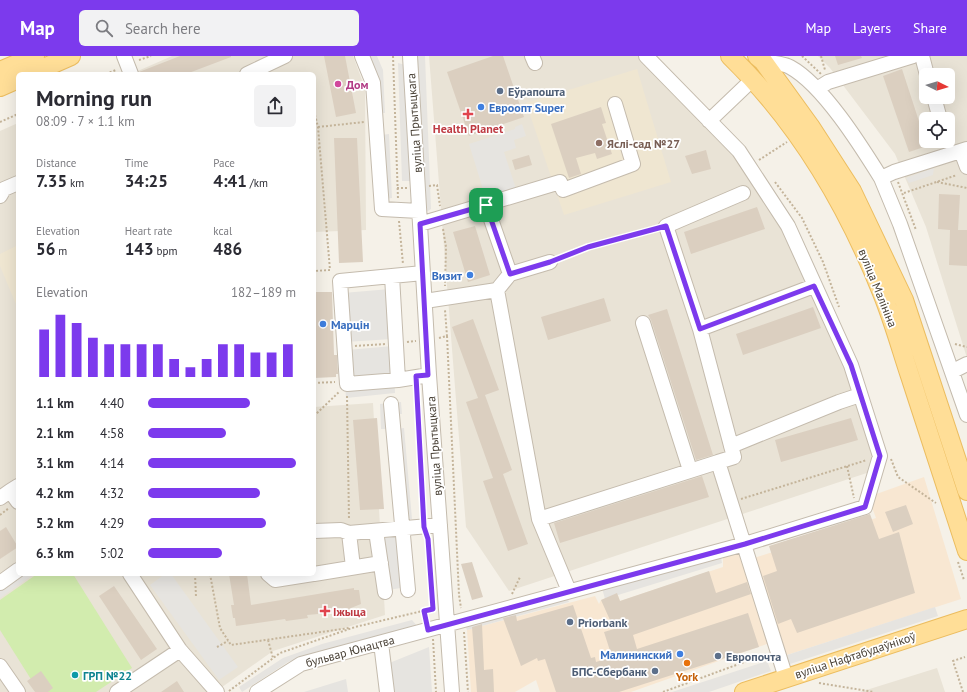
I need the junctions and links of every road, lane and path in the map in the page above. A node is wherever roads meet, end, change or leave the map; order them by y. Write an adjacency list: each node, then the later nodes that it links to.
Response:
1 (35, 56): 16 (main road)
2 (71, 56): 17 (main road)
3 (124, 56): 18 (street)
4 (285, 56): 14 (street)
5 (362, 56): 28 (street)
6 (410, 56): 43 (street, вуліца Прытыцкага)
7 (646, 56): 27 (street)
8 (730, 56): 20 (main road, вуліца Малініна)
9 (802, 56): 22 (path)
10 (913, 56): 13 (street)
11 (922, 56): 15 (street)
12 (760, 59): 22 (street, вуліца Малініна); 76 (main road, вуліца Малініна)
13 (877, 61): 22 (street)
14 (259, 62): 19 (street)
15 (926, 68)
16 (0, 71)
17 (35, 72)
18 (130, 72)
19 (249, 72)
20 (753, 79): 27 (street); 79 (main road, вуліца Малініна)
21 (16, 80): 23 (main road)
22 (823, 85): 35 (street, вуліца Малініна)
23 (0, 87)
24 (615, 104): 42 (street)
25 (16, 115): 29 (path)
26 (316, 118): 30 (path)
27 (709, 120): 50 (street)
28 (376, 121): 30 (path); 43 (street)
29 (0, 122)
30 (318, 126): 31 (path)
31 (320, 148): 32 (path); 46 (path)
32 (316, 149)
33 (964, 150): 34 (street); 35 (street)
34 (964, 170): 36 (path)
35 (881, 178): 62 (street, вуліца Малініна)
36 (936, 182): 38 (path); 40 (path)
37 (16, 184): 41 (street)
38 (967, 188)
39 (743, 193): 44 (street)
40 (904, 193)
41 (0, 196)
42 (486, 205): 43 (street); 48 (street)
43 (420, 217): 47 (street, вуліца Прытыцкага)
44 (666, 226): 45 (path); 54 (street)
45 (550, 262): 48 (street)
46 (316, 271)
47 (423, 272): 49 (street); 52 (street, вуліца Прытыцкага)
48 (510, 274): 51 (street)
49 (392, 276): 56 (street); 58 (street)
50 (814, 286): 54 (street); 67 (street)
51 (497, 290): 52 (street); 80 (street)
52 (425, 301): 63 (street, вуліца Прытыцкага)
53 (643, 323): 75 (street)
54 (700, 329): 71 (street)
55 (446, 336): 105 (path)
56 (396, 343): 58 (path); 60 (path); 64 (street)
57 (955, 344): 59 (path)
58 (344, 347): 66 (street)
59 (967, 347)
60 (415, 348)
61 (967, 364): 62 (street)
62 (953, 371): 70 (street, вуліца Малініна)
63 (422, 375): 64 (street); 81 (street, вуліца Прытыцкага); 82 (path)
64 (398, 380): 66 (street)
65 (316, 383): 66 (path)
66 (347, 383): 69 (path); 86 (path)
67 (860, 395): 71 (street); 72 (street)
68 (391, 404): 83 (street)
69 (316, 414)
70 (967, 415)
71 (731, 446): 73 (street)
72 (880, 456): 74 (path); 78 (street)
73 (718, 462): 75 (street); 77 (street)
74 (847, 466): 77 (path); 78 (path)
75 (690, 470): 80 (street)
76 (967, 491)
77 (730, 502): 87 (street)
78 (857, 509): 87 (street, бульвар Юнацтва)
79 (961, 512): 88 (main road, вуліца Малініна)
80 (539, 519): 101 (street)
81 (440, 525): 82 (street); 105 (street, вуліца Прытыцкага)
82 (424, 527): 83 (street)
83 (402, 529): 85 (street); 100 (street)
84 (316, 531): 86 (street)
85 (376, 531): 86 (street); 89 (street)
86 (349, 533): 90 (street)
87 (745, 544): 101 (street, бульвар Юнацтва); 119 (street)
88 (967, 552)
89 (381, 564): 90 (street); 102 (street)
90 (353, 567): 92 (street)
91 (16, 571): 99 (street)
92 (316, 573)
93 (131, 576): 118 (street)
94 (195, 576): 103 (path)
95 (210, 576): 115 (path)
96 (270, 576): 97 (street)
97 (300, 576)
98 (520, 577): 106 (path)
99 (0, 583)
100 (408, 590)
101 (568, 591): 106 (street, бульвар Юнацтва)
102 (385, 592)
103 (196, 596)
104 (432, 601): 107 (path)
105 (454, 605): 107 (path); 110 (path); 111 (street, вуліца Прытыцкага)
106 (506, 608): 110 (street, бульвар Юнацтва)
107 (433, 609): 108 (path)
108 (424, 611): 112 (path); 113 (path)
109 (967, 619): 123 (main road, вуліца Нафтабудаўнікоў)
110 (463, 620): 111 (street, бульвар Юнацтва); 134 (path)
111 (448, 624): 113 (street, бульвар Юнацтва); 133 (street, вуліца Прытыцкага)
112 (355, 627): 114 (path); 121 (path)
113 (428, 630): 116 (street, бульвар Юнацтва); 132 (path)
114 (268, 640): 115 (path); 121 (path)
115 (228, 641): 117 (path)
116 (381, 643): 130 (street, бульвар Юнацтва); 131 (street)
117 (217, 647)
118 (180, 650): 127 (street); 128 (street)
119 (776, 651): 123 (street); 135 (path)
120 (965, 657): 139 (path)
121 (273, 658): 129 (path)
122 (0, 666): 126 (street)
123 (786, 678): 136 (main road, вуліца Нафтабудаўнікоў)
124 (819, 683): 125 (path)
125 (864, 690): 137 (path); 138 (path)
126 (18, 692)
127 (117, 692)
128 (217, 692)
129 (228, 692)
130 (257, 692)
131 (387, 692)
132 (436, 692)
133 (452, 692)
134 (468, 692)
135 (663, 692)
136 (744, 692)
137 (858, 692)
138 (874, 692)
139 (963, 692)

